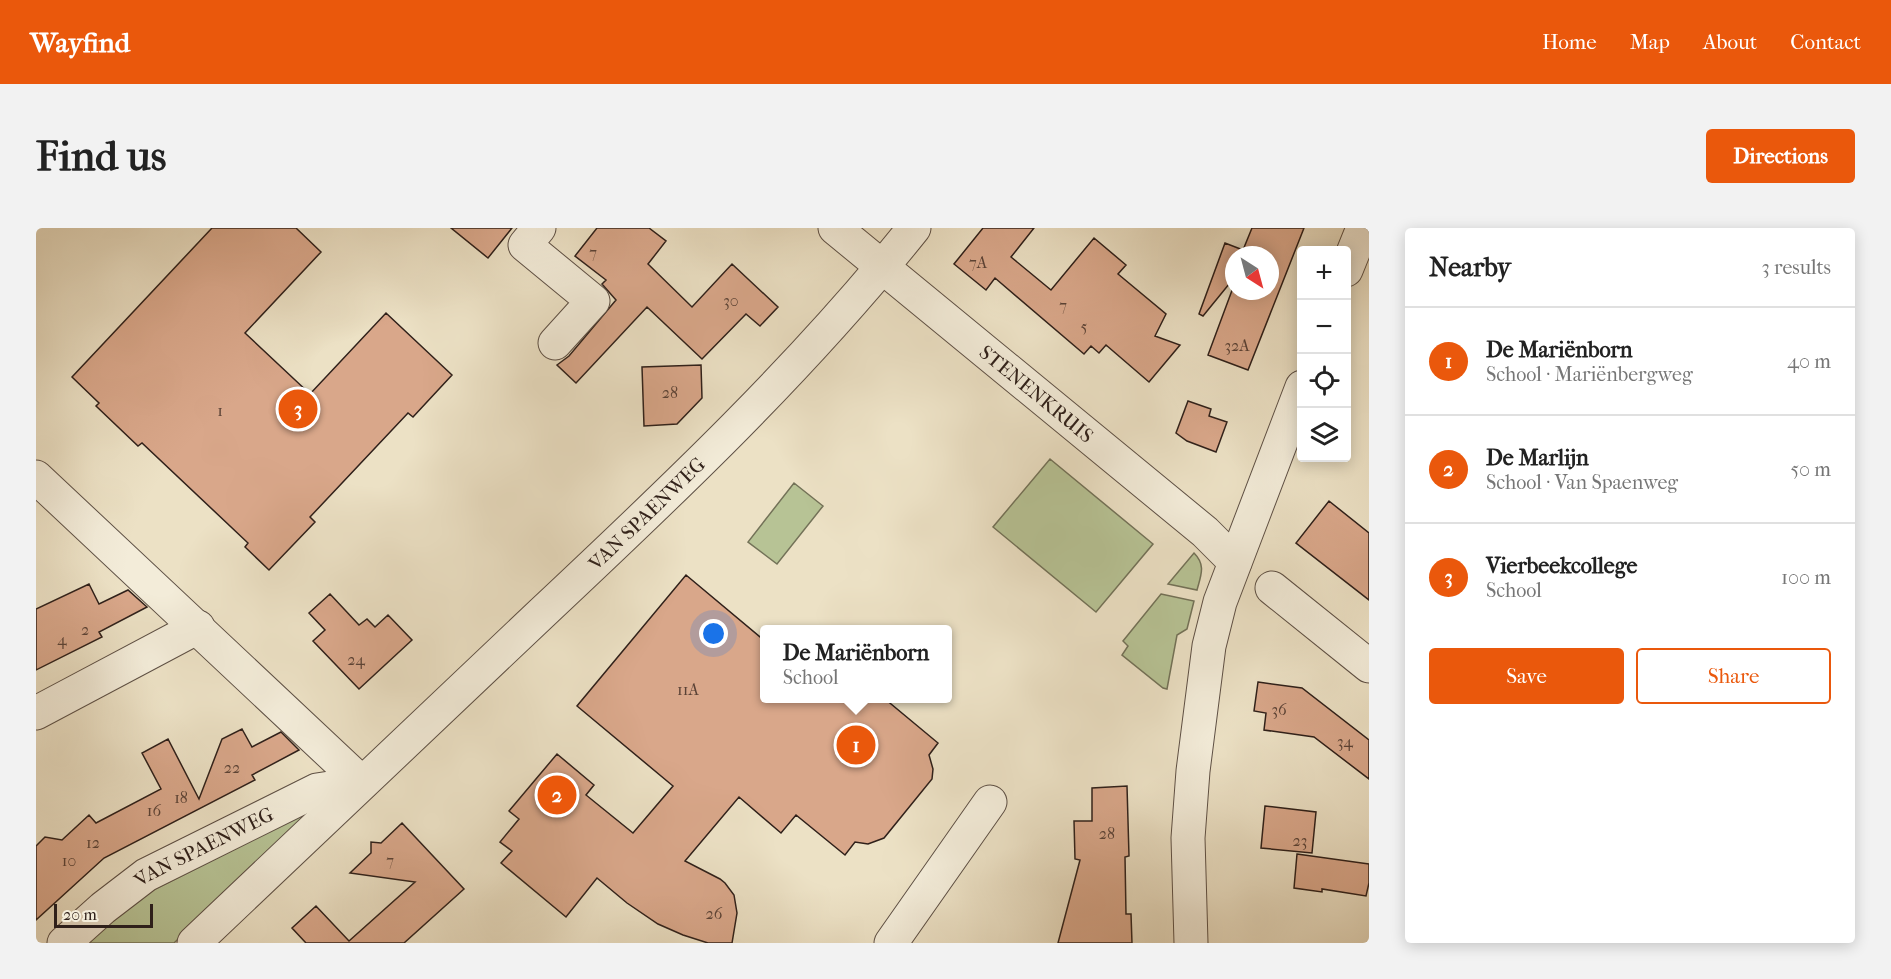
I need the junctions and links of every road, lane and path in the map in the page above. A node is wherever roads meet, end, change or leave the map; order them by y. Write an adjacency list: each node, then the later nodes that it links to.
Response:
1 (835, 228): 6 (street, STENENKRUIS)
2 (914, 228): 6 (street, VAN SPAENWEG)
3 (1363, 228): 5 (street)
4 (532, 236): 7 (street)
5 (1351, 260)
6 (883, 267): 10 (street, STENENKRUIS); 15 (street, VAN SPAENWEG)
7 (555, 343)
8 (1297, 400): 10 (street)
9 (41, 488): 12 (street)
10 (1235, 562): 20 (street)
11 (1272, 588): 13 (street)
12 (198, 627): 14 (street); 15 (street)
13 (1369, 666)
14 (36, 713)
15 (362, 783): 17 (street, VAN SPAENWEG); 18 (street, VAN SPAENWEG)
16 (990, 802): 19 (street)
17 (64, 943)
18 (194, 943)
19 (891, 943)
20 (1191, 943)

